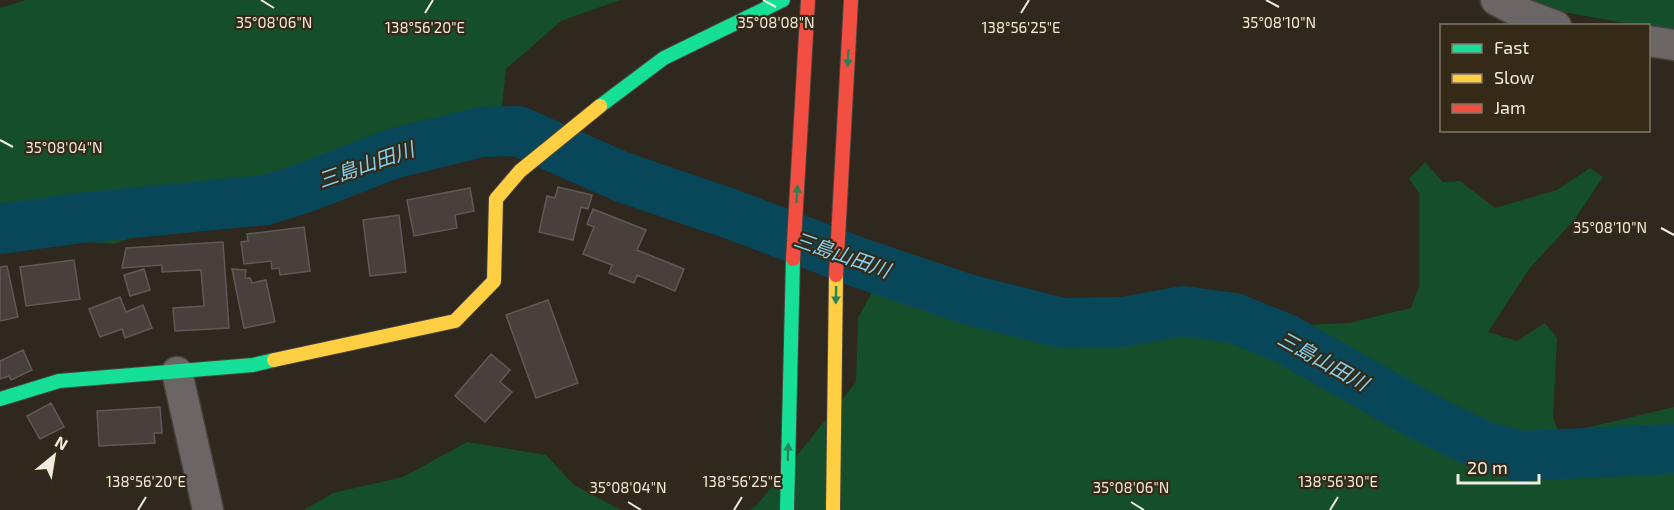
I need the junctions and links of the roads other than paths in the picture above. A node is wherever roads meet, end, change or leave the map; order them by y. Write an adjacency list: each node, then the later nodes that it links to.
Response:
1 (783, 0): 8 (main road)
2 (808, 0): 11 (main road, one-way to 2)
3 (851, 0): 12 (main road, one-way to 12)
4 (1496, 0): 5 (street)
5 (1551, 24)
6 (1650, 41): 7 (street)
7 (1674, 45)
8 (177, 372): 9 (main road); 10 (street)
9 (0, 399)
10 (208, 510)
11 (787, 510)
12 (834, 510)

